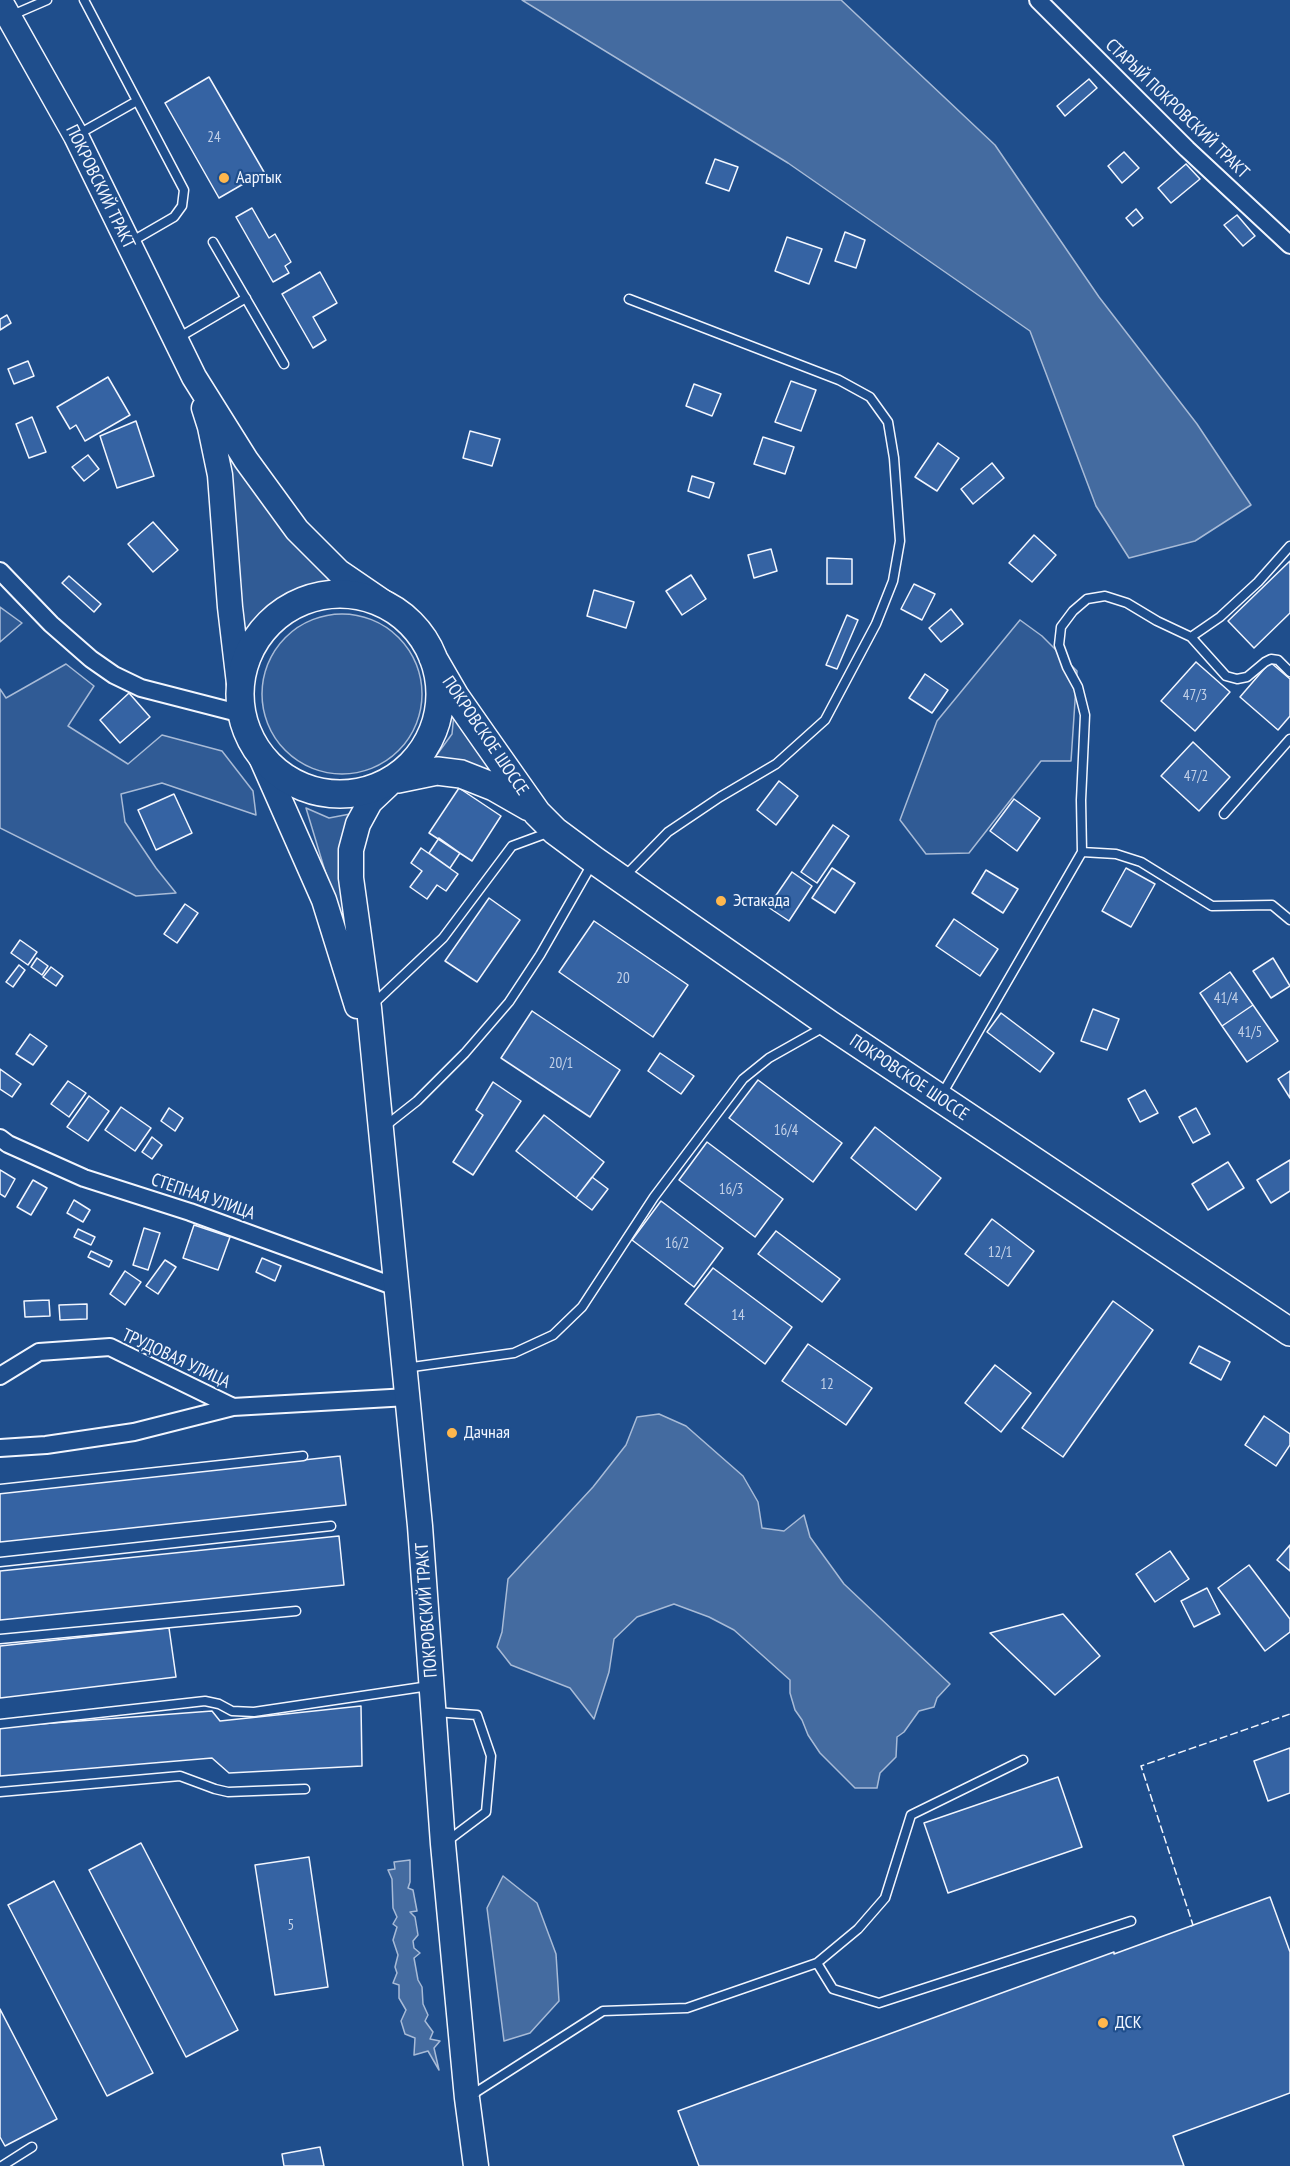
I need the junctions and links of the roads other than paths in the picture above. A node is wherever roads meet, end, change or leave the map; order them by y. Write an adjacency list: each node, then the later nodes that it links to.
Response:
1 (47, 0): 4 (lane)
2 (84, 0): 5 (lane)
3 (1038, 0): 9 (street, СТАРЫЙ ПОКРОВСКИЙ ТРАКТ)
4 (5, 8): 6 (main road, ПОКРОВСКИЙ ТРАКТ)
5 (137, 101): 6 (lane); 8 (lane)
6 (76, 136): 8 (main road, ПОКРОВСКИЙ ТРАКТ)
7 (213, 242): 10 (lane)
8 (128, 244): 12 (main road, ПОКРОВСКИЙ ТРАКТ)
9 (1290, 244)
10 (246, 298): 12 (lane); 13 (lane)
11 (629, 299): 29 (lane)
12 (175, 339): 14 (main road, ПОКРОВСКИЙ ТРАКТ)
13 (284, 364)
14 (194, 377): 17 (main road); 21 (main road)
15 (1290, 546): 18 (lane)
16 (0, 571): 21 (street)
17 (399, 613): 19 (main road); 21 (main road)
18 (1191, 637): 20 (lane); 27 (lane)
19 (433, 658): 24 (main road); 26 (main road, ПОКРОВСКОЕ ШОССЕ)
20 (1290, 672)
21 (241, 703): 23 (main road)
22 (1290, 739): 25 (lane)
23 (259, 753): 24 (main road); 33 (main road)
24 (393, 782): 26 (main road, ПОКРОВСКОЕ ШОССЕ); 31 (main road)
25 (1224, 814)
26 (546, 822): 28 (main road, ПОКРОВСКОЕ ШОССЕ); 31 (lane)
27 (1082, 852): 30 (lane); 34 (lane)
28 (594, 860): 29 (main road, ПОКРОВСКОЕ ШОССЕ); 35 (lane)
29 (622, 879): 32 (main road, ПОКРОВСКОЕ ШОССЕ)
30 (1290, 920)
31 (369, 1008): 33 (main road)
32 (830, 1024): 34 (main road, ПОКРОВСКОЕ ШОССЕ); 39 (lane)
33 (372, 1054): 35 (main road, ПОКРОВСКИЙ ТРАКТ)
34 (939, 1099): 38 (main road, ПОКРОВСКОЕ ШОССЕ)
35 (381, 1129): 37 (main road, ПОКРОВСКИЙ ТРАКТ)
36 (0, 1138): 37 (street, СТЕПНАЯ УЛИЦА)
37 (396, 1287): 39 (main road, ПОКРОВСКИЙ ТРАКТ)
38 (1290, 1332)
39 (404, 1368): 41 (main road, ПОКРОВСКИЙ ТРАКТ)
40 (0, 1376): 42 (street, ТРУДОВАЯ УЛИЦА)
41 (408, 1397): 42 (street, ТРУДОВАЯ УЛИЦА); 50 (main road, ПОКРОВСКИЙ ТРАКТ)
42 (233, 1407): 43 (street, ТРУДОВАЯ УЛИЦА)
43 (0, 1448)
44 (303, 1455): 45 (lane)
45 (0, 1489)
46 (331, 1526): 47 (lane)
47 (0, 1562)
48 (296, 1611): 49 (lane)
49 (0, 1639)
50 (432, 1686): 51 (main road, ПОКРОВСКИЙ ТРАКТ); 52 (lane)
51 (435, 1712): 56 (main road, ПОКРОВСКИЙ ТРАКТ); 56 (lane)
52 (0, 1724)
53 (1023, 1760): 58 (lane)
54 (305, 1789): 55 (lane)
55 (0, 1792)
56 (443, 1844): 59 (main road, ПОКРОВСКИЙ ТРАКТ)
57 (1131, 1921): 58 (lane)
58 (817, 1963): 59 (lane)
59 (467, 2098): 62 (main road, ПОКРОВСКИЙ ТРАКТ)
60 (32, 2147): 61 (lane)
61 (2, 2166)
62 (476, 2166)

